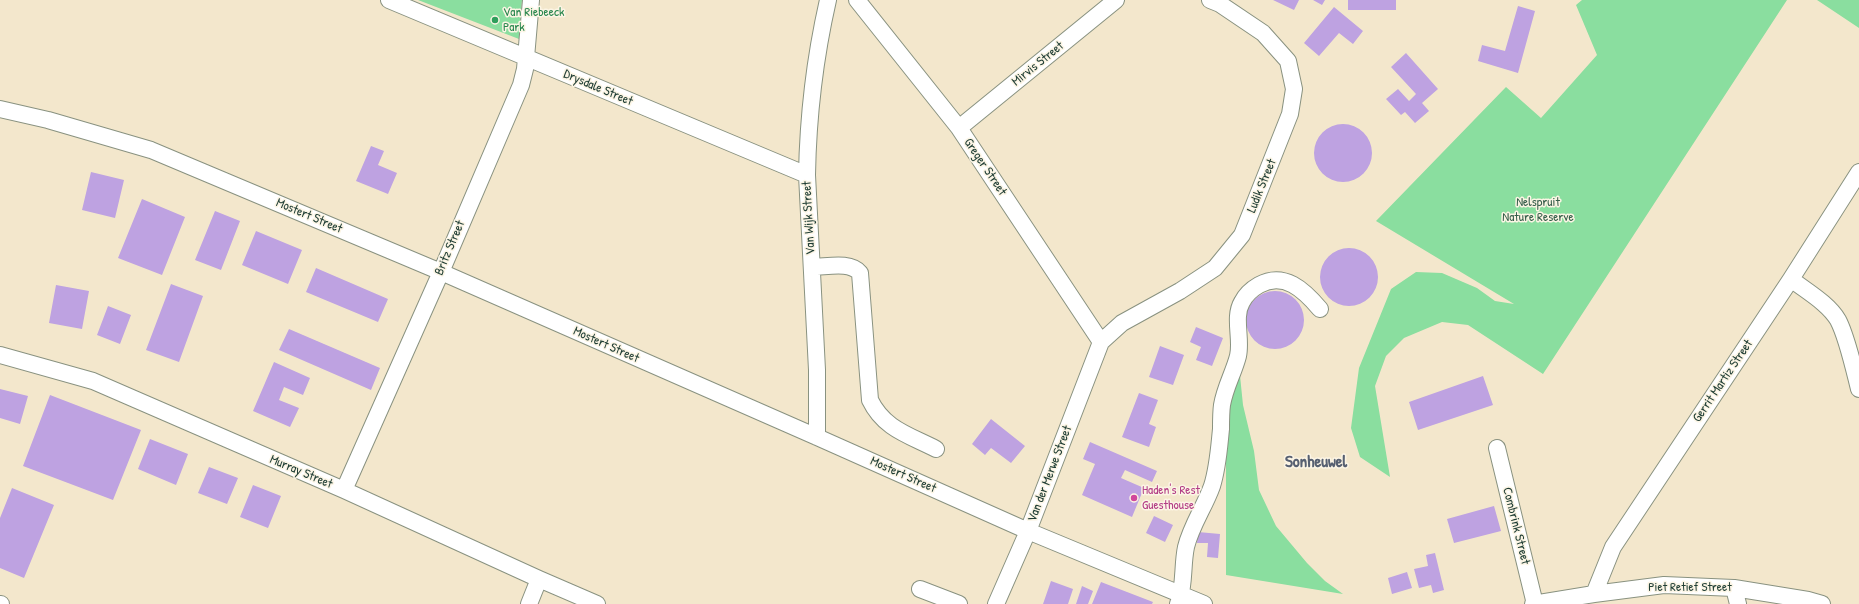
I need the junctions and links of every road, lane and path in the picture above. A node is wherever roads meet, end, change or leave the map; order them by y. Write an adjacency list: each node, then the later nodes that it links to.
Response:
1 (389, 0): 7 (street, Drysdale Street)
2 (531, 0): 7 (street, Britz Street)
3 (828, 0): 11 (street, Van Wijk Street)
4 (857, 0): 9 (street, Greger Street)
5 (1116, 0): 9 (street, Mirvis Street)
6 (1210, 0): 16 (street, Ludik Street)
7 (526, 58): 11 (street, Drysdale Street); 13 (street, Britz Street)
8 (0, 109): 13 (street, Mostert Street)
9 (959, 128): 16 (street, Greger Street)
10 (1859, 172): 14 (street, Gerrit Martiz Street)
11 (807, 175): 12 (street, Van Wijk Street)
12 (812, 267): 19 (street, Van Wijk Street); 21 (street)
13 (440, 272): 19 (street, Mostert Street); 22 (street, Britz Street)
14 (1791, 279): 18 (street); 27 (street, Gerrit Martiz Street)
15 (1320, 309): 28 (street)
16 (1101, 342): 23 (street, Van der Merwe Street)
17 (0, 355): 22 (street, Murray Street)
18 (1859, 389)
19 (817, 437): 23 (street, Mostert Street)
20 (1497, 448): 34 (street, Combrink Street)
21 (936, 449)
22 (344, 490): 24 (street, Murray Street)
23 (1028, 531): 28 (street, Mostert Street); 32 (street, Van der Merwe Street)
24 (539, 579): 29 (street); 30 (street, Murray Street)
25 (1734, 588): 27 (street, Piet Retief Street); 35 (street); 36 (street, Piet Retief Street)
26 (920, 589): 31 (street)
27 (1594, 594): 34 (street, Piet Retief Street)
28 (1180, 600): 33 (street, Mostert Street)
29 (529, 604)
30 (597, 604)
31 (959, 604)
32 (996, 604)
33 (1204, 604)
34 (1534, 604)
35 (1738, 604)
36 (1822, 604)

